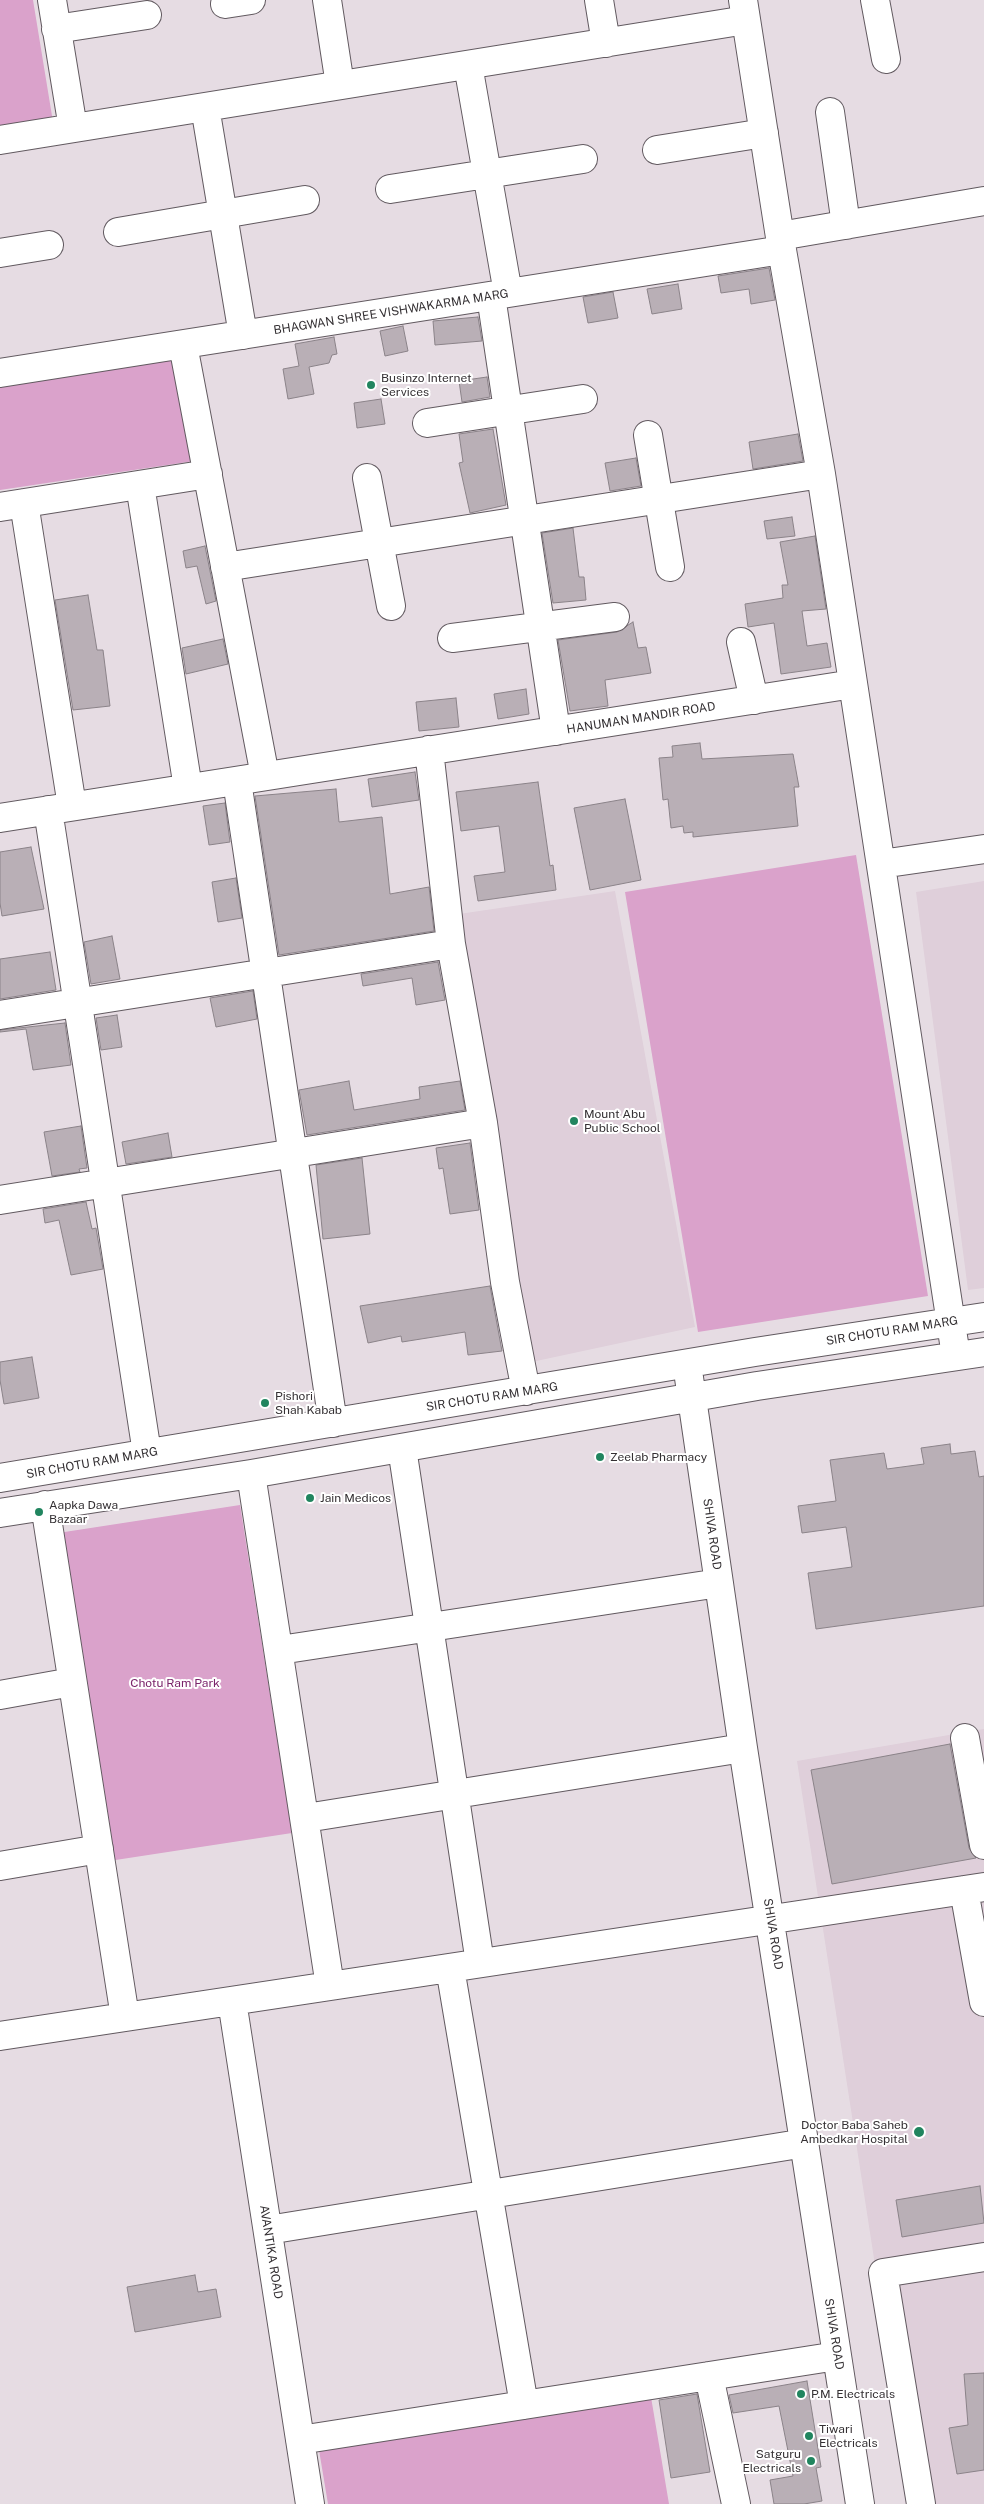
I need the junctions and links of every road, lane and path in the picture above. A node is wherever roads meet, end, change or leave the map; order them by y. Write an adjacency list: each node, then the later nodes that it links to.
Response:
1 (52, 0): 9 (street)
2 (251, 0): 6 (street)
3 (327, 0): 13 (street)
4 (599, 0): 10 (street)
5 (875, 0): 11 (street)
6 (225, 4)
7 (745, 10): 10 (street); 17 (street)
8 (147, 16): 9 (street)
9 (56, 29): 16 (street)
10 (606, 43): 12 (street)
11 (886, 59)
12 (468, 65): 13 (street); 21 (street)
13 (340, 85): 14 (street)
14 (205, 107): 16 (street); 25 (street)
15 (830, 112): 26 (street)
16 (73, 128): 18 (street)
17 (764, 133): 19 (street); 28 (street)
18 (0, 140)
19 (657, 150)
20 (583, 160): 21 (street)
21 (487, 174): 22 (street); 31 (street)
22 (390, 189)
23 (305, 200): 25 (street)
24 (984, 202): 26 (street, BHAGWAN SHREE VISHWAKARMA MARG)
25 (223, 214): 27 (street); 32 (street)
26 (846, 225): 28 (street, BHAGWAN SHREE VISHWAKARMA MARG)
27 (118, 232)
28 (781, 243): 31 (street, BHAGWAN SHREE VISHWAKARMA MARG); 40 (street)
29 (48, 245): 30 (street)
30 (0, 253)
31 (500, 295): 32 (street, BHAGWAN SHREE VISHWAKARMA MARG); 36 (street)
32 (244, 335): 33 (street, BHAGWAN SHREE VISHWAKARMA MARG)
33 (183, 345): 34 (street, BHAGWAN SHREE VISHWAKARMA MARG); 39 (street)
34 (0, 374)
35 (583, 399): 36 (street)
36 (509, 410): 37 (street); 45 (street)
37 (427, 423)
38 (648, 435): 43 (street)
39 (208, 474): 42 (street); 47 (street)
40 (821, 474): 43 (street); 54 (street)
41 (368, 478): 46 (street)
42 (140, 485): 44 (street); 60 (street)
43 (659, 500): 45 (street); 48 (street)
44 (12, 505): 61 (street)
45 (525, 520): 46 (street); 51 (street)
46 (379, 543): 47 (street); 49 (street)
47 (226, 567): 58 (street)
48 (670, 567)
49 (391, 606)
50 (615, 617): 51 (street)
51 (541, 626): 52 (street); 56 (street)
52 (452, 638)
53 (741, 642): 55 (street)
54 (853, 684): 55 (street, HANUMAN MANDIR ROAD); 64 (street)
55 (754, 700): 56 (street, HANUMAN MANDIR ROAD)
56 (556, 731): 57 (street, HANUMAN MANDIR ROAD)
57 (429, 750): 58 (street, HANUMAN MANDIR ROAD); 65 (street)
58 (265, 776): 59 (street, HANUMAN MANDIR ROAD)
59 (237, 781): 60 (street, HANUMAN MANDIR ROAD); 66 (street)
60 (188, 788): 61 (street, HANUMAN MANDIR ROAD)
61 (60, 808): 62 (street, HANUMAN MANDIR ROAD); 67 (street)
62 (0, 818)
63 (984, 849): 64 (street)
64 (881, 864): 74 (street)
65 (451, 944): 66 (street); 69 (street)
66 (267, 973): 67 (street); 70 (street)
67 (78, 1003): 68 (street); 71 (street)
68 (0, 1015)
69 (484, 1124): 70 (street); 78 (street)
70 (293, 1153): 71 (street); 80 (street)
71 (106, 1183): 72 (street); 82 (street)
72 (0, 1200)
73 (984, 1317): 74 (street, SIR CHOTU RAM MARG)
74 (951, 1322): 76 (street); 77 (street, SIR CHOTU RAM MARG)
75 (984, 1352): 76 (street)
76 (956, 1356): 79 (street)
77 (687, 1364): 78 (street, SIR CHOTU RAM MARG); 79 (street, SHIVA ROAD)
78 (526, 1391): 80 (street, SIR CHOTU RAM MARG)
79 (692, 1397): 81 (street); 87 (street, SHIVA ROAD)
80 (333, 1423): 82 (street, SIR CHOTU RAM MARG)
81 (402, 1448): 83 (street); 88 (street)
82 (147, 1453): 84 (street, SIR CHOTU RAM MARG)
83 (252, 1474): 85 (street); 89 (street)
84 (0, 1478)
85 (45, 1505): 86 (street); 90 (street)
86 (0, 1513)
87 (718, 1583): 88 (street); 93 (street, SHIVA ROAD)
88 (429, 1627): 89 (street); 94 (street)
89 (280, 1650): 95 (street)
90 (72, 1682): 91 (street); 97 (street)
91 (0, 1695)
92 (965, 1738): 96 (street)
93 (743, 1748): 94 (street); 100 (street, SHIVA ROAD)
94 (454, 1794): 95 (street); 101 (street)
95 (306, 1818): 103 (street)
96 (984, 1846)
97 (99, 1849): 98 (street); 106 (street)
98 (0, 1866)
99 (974, 1889): 100 (street); 105 (street)
100 (771, 1919): 101 (street); 108 (street, SHIVA ROAD)
101 (480, 1963): 102 (street)
102 (450, 1968): 103 (street); 109 (street)
103 (330, 1986): 104 (street)
104 (232, 2001): 106 (street); 110 (street, AVANTIKA ROAD)
105 (984, 2002)
106 (125, 2017): 107 (street)
107 (0, 2036)
108 (805, 2143): 109 (street); 112 (street, SHIVA ROAD)
109 (488, 2194): 110 (street); 114 (street)
110 (268, 2230): 115 (street, AVANTIKA ROAD)
111 (984, 2257): 119 (street)
112 (837, 2356): 113 (street); 118 (street, SHIVA ROAD)
113 (709, 2376): 114 (street); 117 (street)
114 (524, 2405): 115 (street)
115 (300, 2440): 116 (street, AVANTIKA ROAD)
116 (310, 2504)
117 (736, 2504)
118 (860, 2504)
119 (921, 2504)

